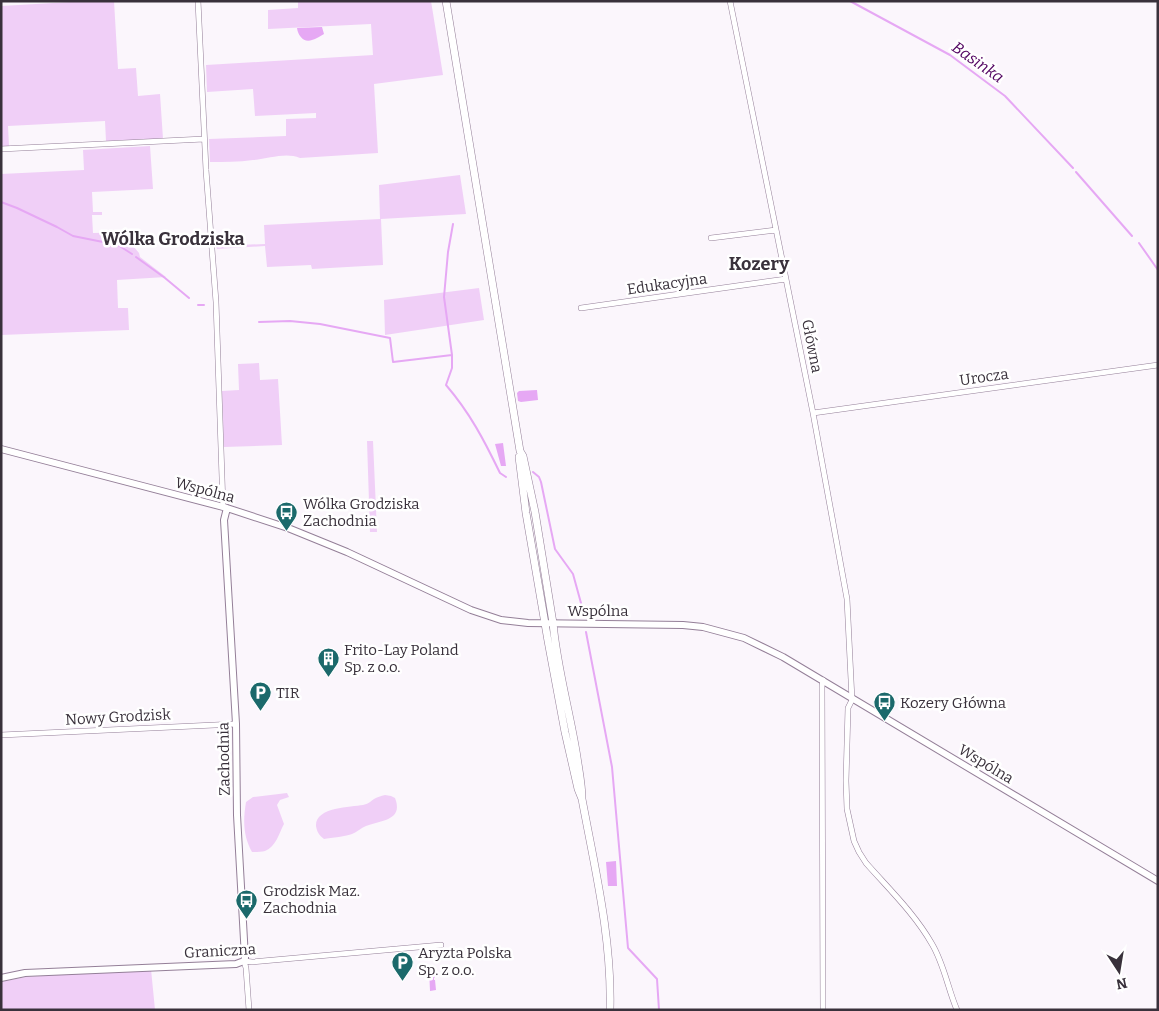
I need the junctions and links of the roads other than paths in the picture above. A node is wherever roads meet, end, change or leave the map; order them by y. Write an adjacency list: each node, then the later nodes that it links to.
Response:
1 (198, 1): 4 (street)
2 (446, 1): 13 (main road)
3 (730, 1): 6 (street, Główna)
4 (204, 139): 5 (street); 14 (street)
5 (1, 149)
6 (776, 230): 7 (street); 8 (street, Główna)
7 (710, 238)
8 (786, 279): 9 (street, Edukacyjna); 11 (street, Główna)
9 (581, 308)
10 (1158, 365): 11 (street, Urocza)
11 (813, 413): 18 (street, Główna)
12 (1, 449): 14 (street, Wspólna)
13 (520, 451): 15 (main road); 16 (main road)
14 (225, 508): 15 (street, Wspólna); 19 (street, Zachodnia)
15 (544, 623): 16 (street, Wspólna); 21 (main road)
16 (553, 623): 17 (street, Wspólna); 21 (main road)
17 (823, 680): 18 (street, Wspólna); 28 (street)
18 (851, 697): 22 (street, Wspólna); 29 (street, Główna)
19 (236, 724): 20 (street, Nowy Grodzisk); 24 (street, Zachodnia)
20 (1, 735)
21 (582, 799): 27 (main road)
22 (1158, 881)
23 (441, 945): 24 (street, Graniczna)
24 (244, 961): 25 (street, Graniczna); 26 (street, Zachodnia)
25 (1, 978)
26 (250, 1010)
27 (610, 1010)
28 (823, 1010)
29 (958, 1010)

